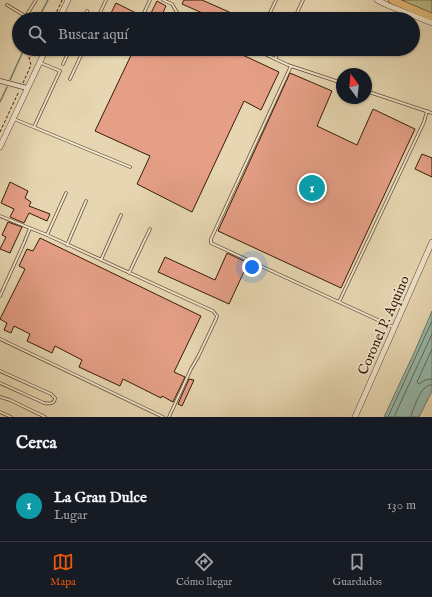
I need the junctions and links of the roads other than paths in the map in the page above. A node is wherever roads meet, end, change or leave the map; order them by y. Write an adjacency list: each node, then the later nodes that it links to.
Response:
1 (36, 0): 12 (lane)
2 (68, 0): 13 (street)
3 (106, 0): 14 (lane)
4 (150, 0): 15 (lane)
5 (163, 0): 16 (lane)
6 (276, 0): 17 (lane)
7 (303, 0): 18 (lane)
8 (378, 0): 19 (street)
9 (392, 0): 20 (highway)
10 (7, 5): 11 (lane)
11 (19, 12)
12 (28, 12)
13 (62, 12)
14 (100, 12)
15 (144, 12)
16 (177, 12)
17 (270, 12)
18 (297, 12)
19 (404, 12)
20 (432, 17)
21 (420, 18): 22 (street)
22 (432, 23)
23 (42, 56): 29 (street)
24 (67, 56): 30 (lane)
25 (81, 56): 32 (lane)
26 (269, 56): 28 (lane)
27 (276, 56): 28 (lane)
28 (275, 59): 31 (lane)
29 (39, 62): 35 (street); 40 (lane)
30 (63, 64)
31 (291, 66): 33 (lane); 55 (lane)
32 (70, 79)
33 (336, 81)
34 (0, 82): 35 (street)
35 (27, 88): 39 (street)
36 (372, 93): 37 (lane)
37 (427, 111): 38 (lane); 55 (lane)
38 (432, 113)
39 (13, 119): 40 (lane); 41 (street)
40 (34, 127): 42 (lane)
41 (0, 147)
42 (130, 167)
43 (66, 193): 49 (lane)
44 (86, 201): 51 (lane)
45 (121, 215): 52 (lane)
46 (0, 216): 47 (lane)
47 (30, 228): 49 (lane); 54 (lane)
48 (150, 229): 53 (lane)
49 (47, 235): 51 (lane)
50 (432, 242): 56 (street, Coronel P. Aquino)
51 (67, 244): 52 (lane)
52 (101, 260): 53 (lane)
53 (129, 273): 65 (lane)
54 (0, 296)
55 (339, 302): 56 (lane)
56 (394, 328): 66 (street, Coronel P. Aquino)
57 (0, 339): 64 (lane)
58 (0, 371): 59 (lane)
59 (0, 383)
60 (0, 397): 63 (lane)
61 (0, 412): 62 (lane)
62 (11, 417)
63 (45, 417)
64 (163, 417)
65 (169, 417)
66 (355, 417)

